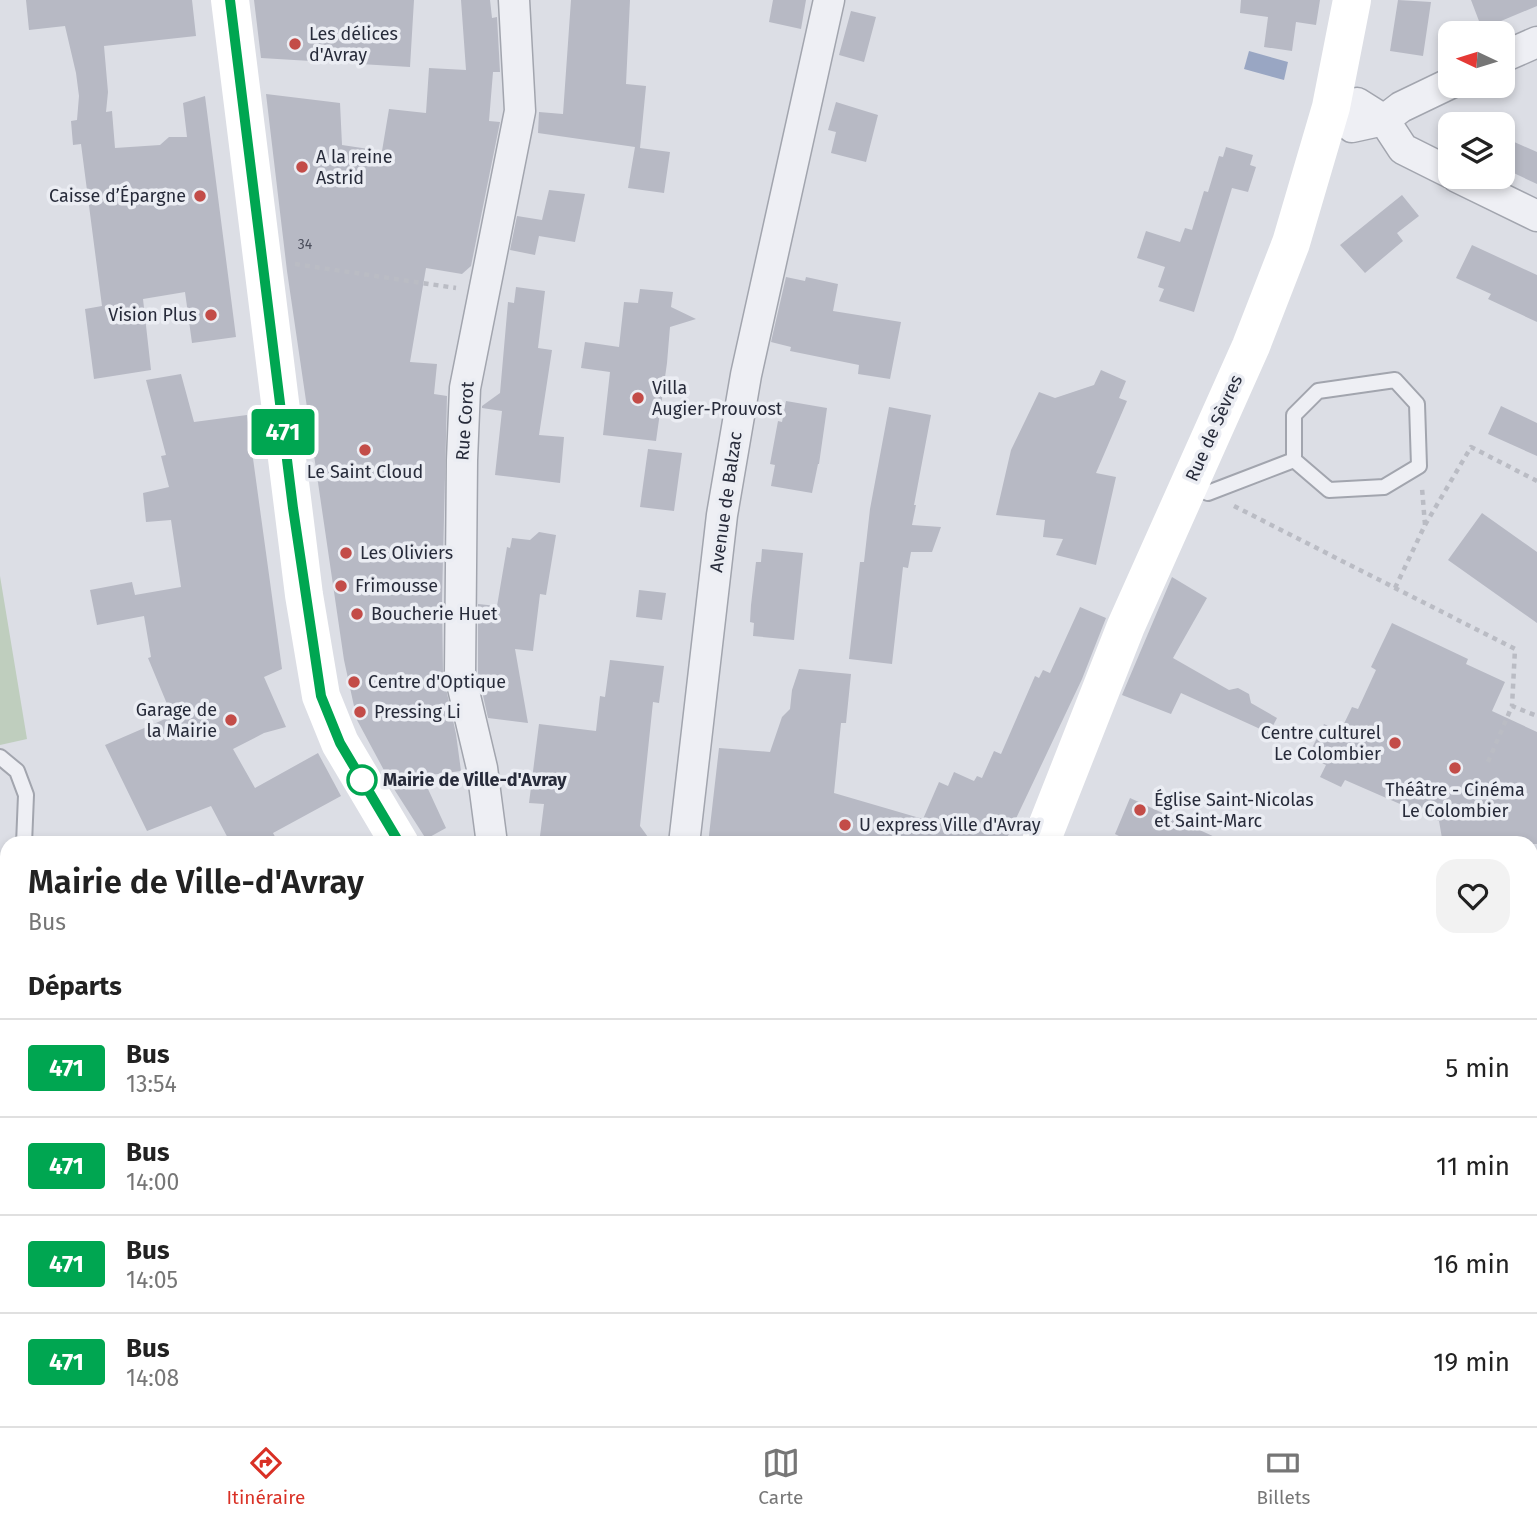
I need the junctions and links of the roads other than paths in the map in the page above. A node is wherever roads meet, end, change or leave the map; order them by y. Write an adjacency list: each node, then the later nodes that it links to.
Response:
1 (230, 0): 17 (main road)
2 (514, 0): 18 (street, Rue Corot)
3 (829, 0): 19 (street, Avenue de Balzac)
4 (1352, 0): 8 (main road, Rue de Sèvres)
5 (1537, 42): 6 (street)
6 (1516, 51)
7 (1438, 89): 9 (street)
8 (1331, 107): 9 (street); 14 (main road, Rue de Sèvres)
9 (1384, 120): 10 (street)
10 (1438, 166)
11 (1482, 189): 12 (street)
12 (1537, 216)
13 (1294, 460): 13 (lane); 14 (lane)
14 (1198, 489): 20 (main road, Rue de Sèvres)
15 (0, 757): 16 (lane)
16 (24, 836)
17 (395, 836)
18 (491, 836)
19 (685, 836)
20 (1043, 836)

